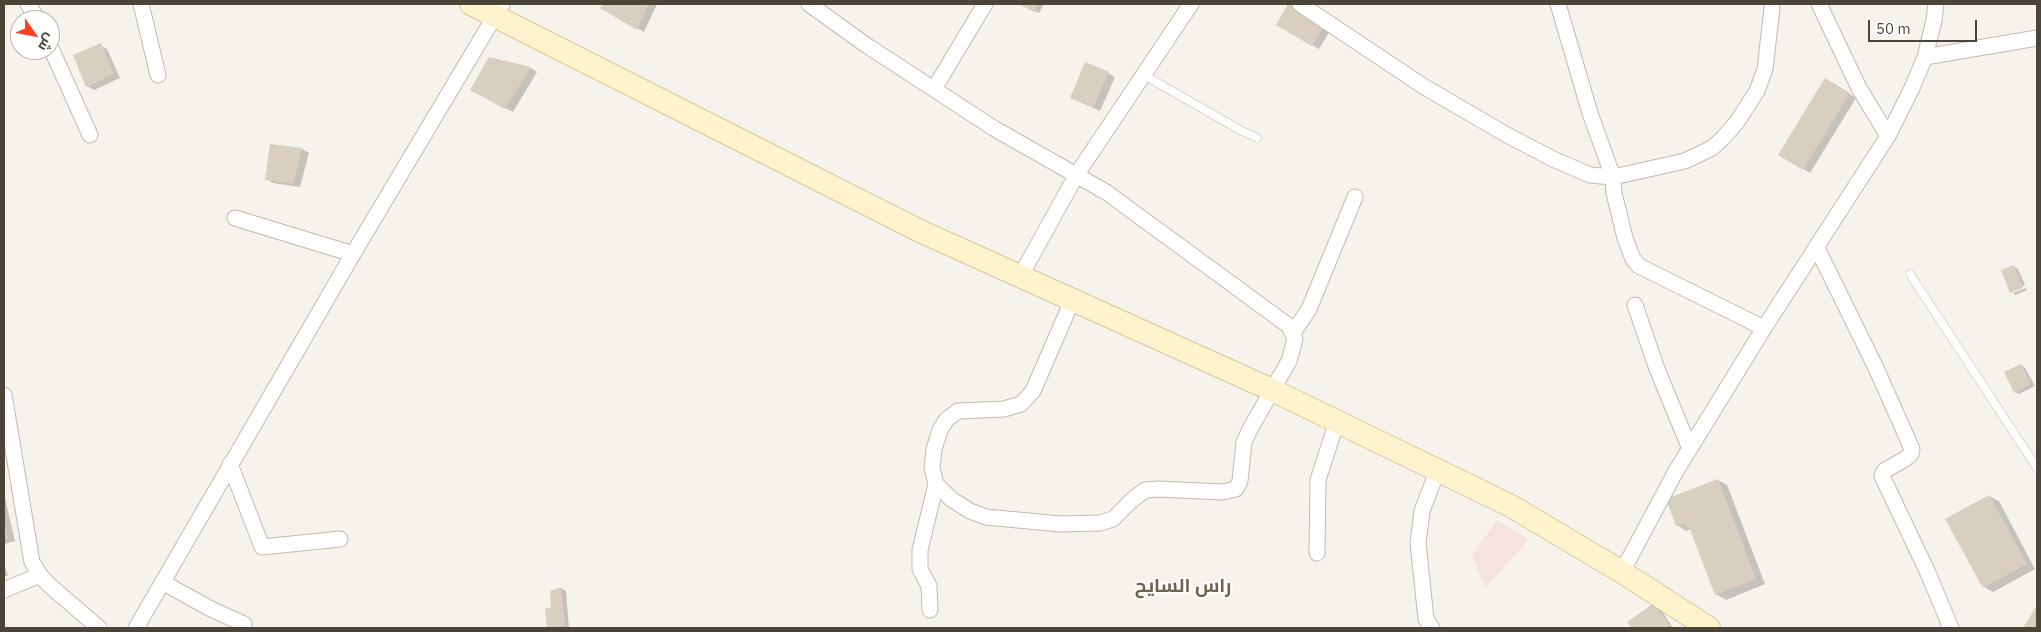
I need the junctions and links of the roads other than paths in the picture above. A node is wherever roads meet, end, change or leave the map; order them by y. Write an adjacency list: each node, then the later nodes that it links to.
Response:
1 (141, 4): 15 (street)
2 (471, 4): 11 (street)
3 (809, 4): 17 (street)
4 (985, 4): 17 (street)
5 (1191, 4): 16 (street)
6 (1300, 4): 22 (street)
7 (1558, 4): 22 (street)
8 (1819, 4): 19 (street)
9 (1936, 4): 13 (street)
10 (1772, 8): 22 (street)
11 (498, 10): 26 (street); 28 (street)
12 (2037, 38): 13 (street)
13 (1925, 57): 19 (street)
14 (56, 60): 18 (street)
15 (158, 75)
16 (1144, 75): 20 (lane); 21 (street)
17 (934, 89): 21 (street)
18 (90, 135)
19 (1888, 136): 25 (street)
20 (1257, 138)
21 (1077, 174): 28 (street); 32 (street)
22 (1613, 177): 31 (street)
23 (1355, 197): 32 (street)
24 (235, 218): 26 (street)
25 (1817, 248): 31 (street); 53 (street)
26 (353, 254): 37 (street)
27 (1910, 274): 38 (lane)
28 (1020, 277): 29 (street)
29 (1072, 301): 33 (street); 40 (street)
30 (1635, 305): 36 (street)
31 (1764, 328): 36 (street)
32 (1293, 333): 33 (street)
33 (1272, 390): 35 (street); 40 (street)
34 (4, 395): 44 (street)
35 (1337, 421): 39 (street); 42 (street)
36 (1690, 449): 43 (street)
37 (230, 464): 41 (street); 45 (street)
38 (2037, 468)
39 (1438, 470): 43 (street); 51 (street)
40 (936, 484): 47 (street)
41 (340, 538)
42 (1317, 553)
43 (1622, 572): 52 (street)
44 (40, 575): 46 (street); 49 (street)
45 (162, 582): 48 (street); 50 (street)
46 (4, 590)
47 (930, 610)
48 (244, 624)
49 (99, 628)
50 (136, 628)
51 (1432, 628)
52 (1708, 628)
53 (1951, 628)

